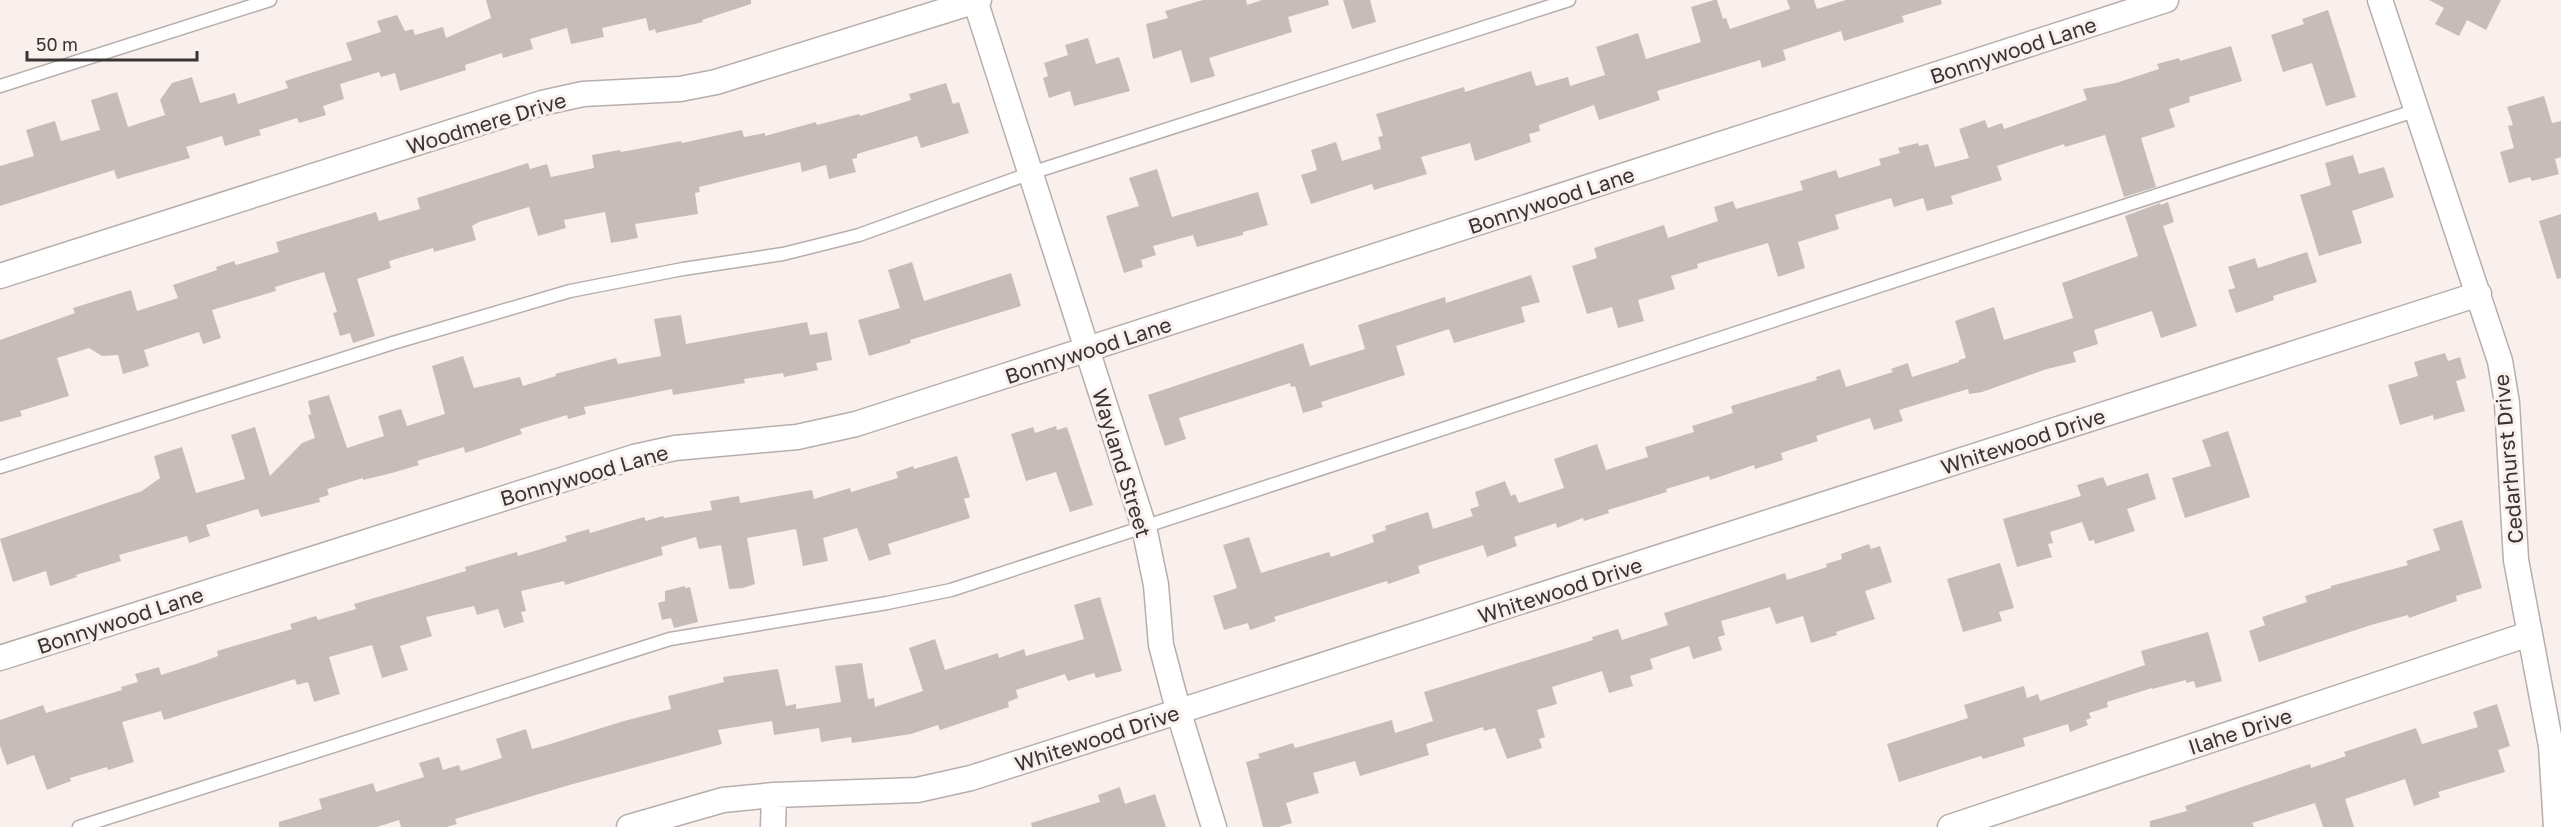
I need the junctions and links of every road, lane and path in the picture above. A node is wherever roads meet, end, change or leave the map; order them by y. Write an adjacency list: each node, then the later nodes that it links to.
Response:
1 (270, 0): 6 (lane)
2 (977, 0): 8 (street, Wayland Street); 9 (street, Woodmere Drive)
3 (1569, 0): 8 (lane)
4 (2166, 0): 11 (street, Bonnywood Lane)
5 (2380, 0): 7 (street, Cedarhurst Drive)
6 (0, 86)
7 (2417, 110): 10 (street, Cedarhurst Drive); 13 (lane)
8 (1031, 173): 11 (street, Wayland Street); 12 (lane)
9 (0, 276)
10 (2479, 294): 14 (street, Cedarhurst Drive); 16 (street, Whitewood Drive)
11 (1087, 350): 13 (street, Wayland Street); 15 (street, Bonnywood Lane)
12 (0, 467)
13 (1144, 526): 16 (street, Wayland Street); 18 (lane)
14 (2529, 634): 22 (street, Ilahe Drive); 23 (street, Cedarhurst Drive)
15 (0, 658)
16 (1179, 712): 17 (street, Whitewood Drive); 21 (street, Wayland Street)
17 (774, 795): 19 (street, Whitewood Drive); 20 (street)
18 (79, 827)
19 (629, 827)
20 (773, 827)
21 (1214, 827)
22 (1950, 827)
23 (2556, 827)

